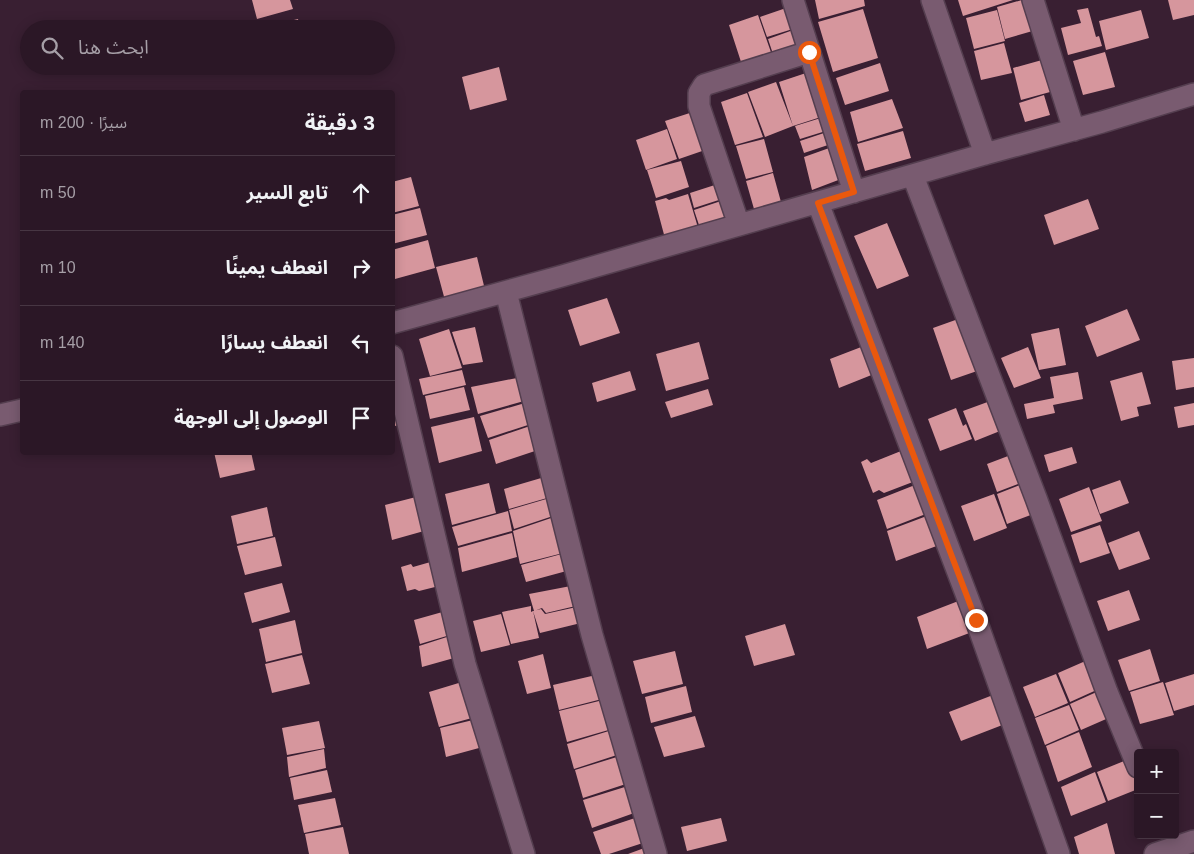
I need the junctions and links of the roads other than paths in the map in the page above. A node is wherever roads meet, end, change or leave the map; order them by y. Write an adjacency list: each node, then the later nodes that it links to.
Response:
1 (793, 0): 4 (street)
2 (932, 0): 7 (street)
3 (1033, 0): 6 (street)
4 (809, 52): 9 (street); 11 (street)
5 (1194, 94): 6 (street)
6 (1074, 130): 7 (street)
7 (985, 154): 8 (street)
8 (913, 176): 9 (street); 17 (street)
9 (854, 192): 10 (street)
10 (818, 203): 11 (street); 22 (street)
11 (739, 225): 12 (street)
12 (506, 292): 13 (street); 21 (street)
13 (395, 321)
14 (395, 369): 20 (street)
15 (20, 410): 16 (street)
16 (0, 415)
17 (1134, 757)
18 (1194, 841): 19 (street)
19 (1164, 846)
20 (524, 854)
21 (656, 854)
22 (1059, 854)

